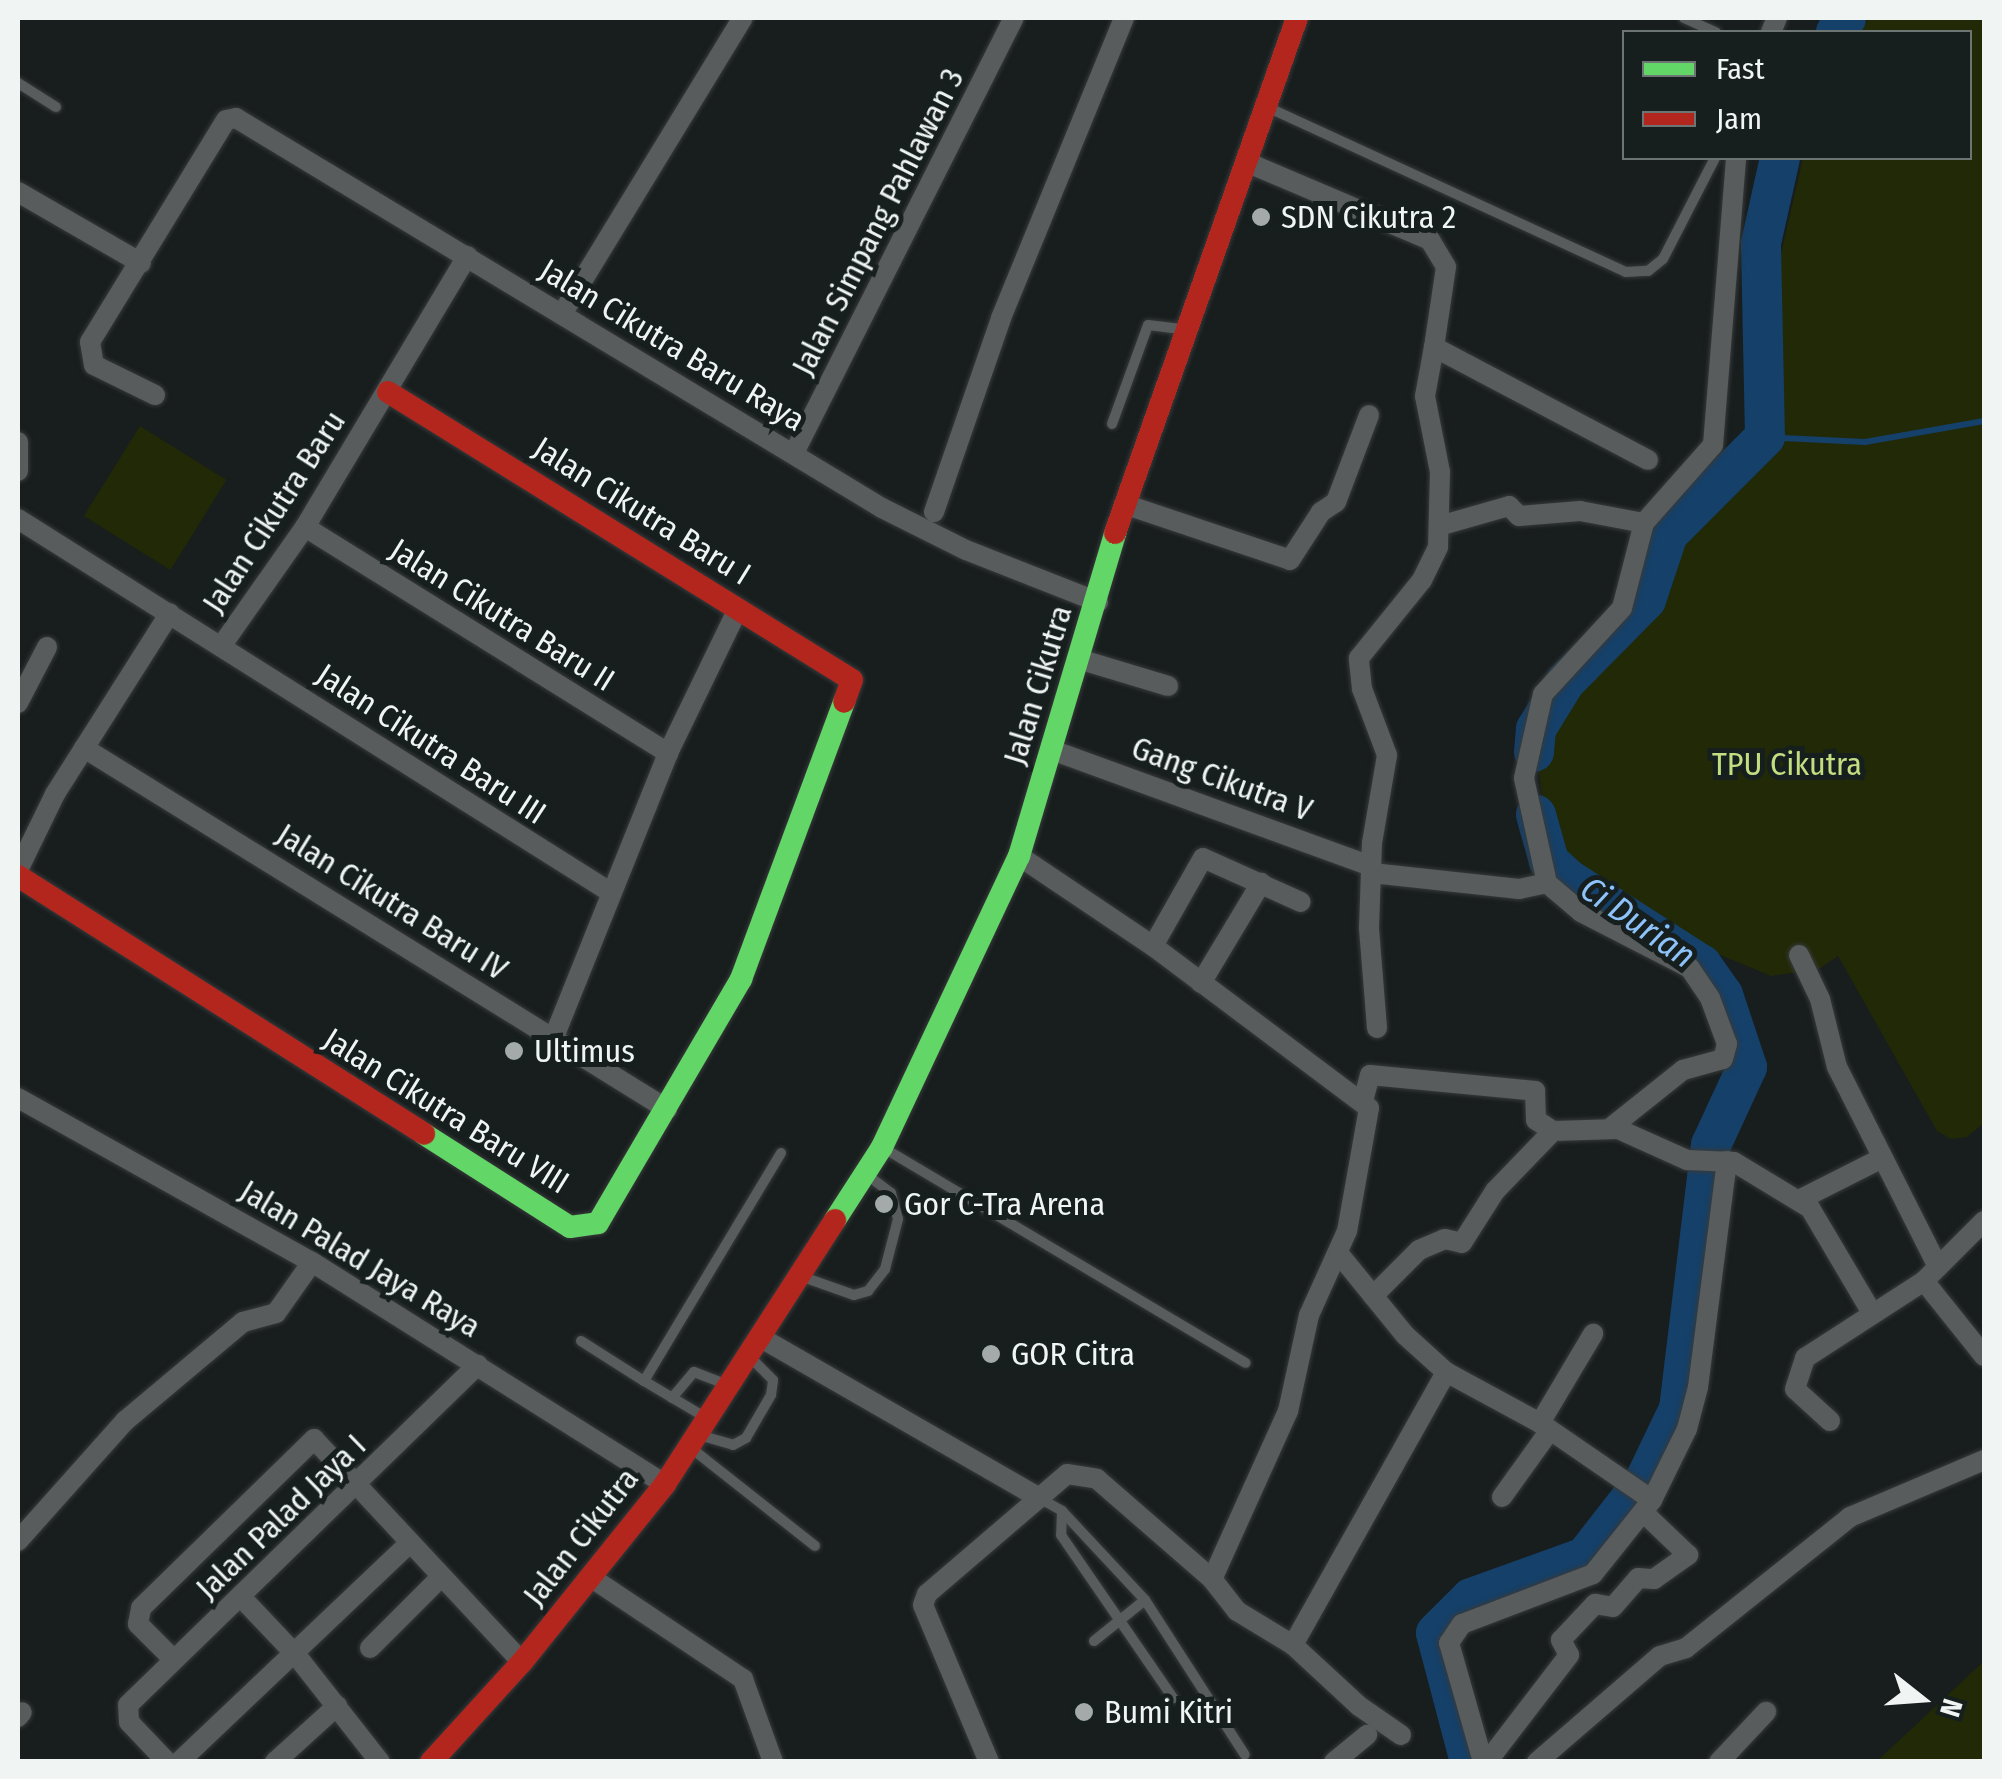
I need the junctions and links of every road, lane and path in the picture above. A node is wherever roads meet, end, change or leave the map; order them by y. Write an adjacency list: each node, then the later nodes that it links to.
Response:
1 (743, 18): 16 (street)
2 (1014, 18): 24 (street, Jalan Simpang Pahlawan 3)
3 (1124, 18): 28 (street)
4 (1297, 18): 9 (main road, Jalan Cikutra)
5 (1684, 18): 6 (lane)
6 (1711, 30)
7 (18, 83): 8 (lane)
8 (56, 107)
9 (1266, 107): 10 (lane); 12 (main road, Jalan Cikutra)
10 (1714, 160)
11 (1736, 160): 30 (street)
12 (1246, 162): 17 (main road, Jalan Cikutra); 18 (street)
13 (18, 192): 15 (street)
14 (467, 256): 15 (street, Jalan Cikutra Baru Raya); 16 (street, Jalan Cikutra Baru Raya); 19 (street, Jalan Cikutra Baru)
15 (141, 263): 20 (street)
16 (562, 314): 24 (street, Jalan Cikutra Baru Raya)
17 (1184, 330): 22 (lane); 27 (main road, Jalan Cikutra)
18 (1434, 346): 25 (street); 31 (street)
19 (388, 392): 32 (street, Jalan Cikutra Baru); 34 (main road, Jalan Cikutra Baru I)
20 (154, 395)
21 (1368, 415): 27 (street)
22 (1112, 424)
23 (18, 442): 26 (street)
24 (794, 453): 33 (street, Jalan Cikutra Baru Raya)
25 (1648, 460)
26 (18, 472)
27 (1124, 504): 33 (main road, Jalan Cikutra)
28 (934, 512)
29 (18, 519): 35 (street, Jalan Cikutra Baru)
30 (1644, 523): 31 (street); 49 (street)
31 (1439, 526): 46 (street)
32 (305, 527): 36 (street, Jalan Cikutra Baru); 44 (street, Jalan Cikutra Baru II)
33 (1098, 602): 38 (main road, Jalan Cikutra)
34 (737, 610): 40 (main road, Jalan Cikutra Baru I); 44 (street)
35 (170, 613): 36 (street, Jalan Cikutra Baru); 42 (street)
36 (222, 645): 50 (street, Jalan Cikutra Baru III)
37 (47, 647): 41 (street)
38 (1082, 660): 39 (street); 43 (main road, Jalan Cikutra)
39 (1168, 686)
40 (854, 690): 59 (main road, Jalan Cikutra Baru VIII)
41 (18, 703)
42 (84, 748): 47 (street); 56 (street, Jalan Cikutra Baru IV)
43 (1052, 750): 45 (main road, Jalan Cikutra); 46 (street, Gang Cikutra V)
44 (668, 753): 50 (street)
45 (1019, 856): 52 (street); 62 (main road, Jalan Cikutra)
46 (1371, 870): 49 (street, Gang Cikutra V); 55 (street)
47 (18, 873): 59 (main road, Jalan Cikutra Baru VIII)
48 (1260, 883): 51 (street); 52 (street); 54 (street)
49 (1547, 883): 60 (street)
50 (610, 892): 56 (street)
51 (1301, 902)
52 (1153, 946): 54 (street)
53 (1799, 955): 64 (street)
54 (1201, 982): 58 (street)
55 (1377, 1028)
56 (554, 1037): 59 (street, Jalan Cikutra Baru IV)
57 (18, 1098): 70 (street, Jalan Palad Jaya Raya)
58 (1362, 1101): 61 (street); 69 (street)
59 (667, 1109)
60 (1609, 1130): 61 (street); 65 (street)
61 (1552, 1131): 73 (street)
62 (882, 1146): 66 (main road, Jalan Cikutra); 79 (lane)
63 (781, 1153): 82 (lane)
64 (1882, 1158): 67 (street); 71 (street)
65 (1719, 1162): 67 (street); 93 (street)
66 (865, 1174): 72 (main road, Jalan Cikutra); 72 (lane)
67 (1800, 1199): 74 (street)
68 (1984, 1220): 71 (street)
69 (1339, 1254): 73 (street); 100 (street)
70 (312, 1262): 80 (street, Jalan Palad Jaya Raya); 95 (street)
71 (1931, 1274): 74 (street); 78 (street)
72 (802, 1276): 77 (main road, Jalan Cikutra)
73 (1373, 1296): 81 (street)
74 (1871, 1311): 85 (street)
75 (1593, 1334): 86 (street)
76 (581, 1341): 82 (lane)
77 (757, 1348): 83 (main road, Jalan Cikutra); 87 (lane); 92 (street)
78 (1984, 1356)
79 (1246, 1363)
80 (478, 1365): 89 (street, Jalan Palad Jaya Raya); 90 (street, Jalan Palad Jaya I)
81 (1446, 1372): 86 (street); 105 (street)
82 (644, 1381): 84 (lane)
83 (730, 1388): 84 (lane); 87 (main road, Jalan Cikutra)
84 (672, 1398): 87 (lane)
85 (1830, 1421)
86 (1544, 1428): 91 (street); 93 (street)
87 (700, 1434): 89 (main road, Jalan Cikutra); 97 (lane)
88 (1984, 1460): 125 (street)
89 (665, 1484): 99 (main road, Jalan Cikutra)
90 (356, 1488): 96 (street); 101 (street, Jalan Palad Jaya I); 108 (street)
91 (1502, 1497)
92 (1039, 1498): 94 (lane); 100 (street); 122 (street)
93 (1648, 1502): 124 (street); 124 (street)
94 (1062, 1510): 102 (lane); 103 (lane)
95 (18, 1541)
96 (407, 1546): 98 (street); 107 (street)
97 (815, 1546)
98 (440, 1578): 106 (street); 109 (street)
99 (592, 1578): 109 (main road, Jalan Cikutra); 121 (street)
100 (1212, 1579): 105 (street)
101 (240, 1598): 107 (street); 108 (street, Jalan Palad Jaya I)
102 (1145, 1600): 103 (lane); 115 (lane)
103 (1122, 1620): 104 (lane); 110 (lane)
104 (1094, 1642)
105 (1293, 1645): 113 (street)
106 (370, 1648)
107 (296, 1654): 111 (street); 117 (street)
108 (174, 1660): 116 (street, Jalan Palad Jaya I)
109 (522, 1662): 120 (main road, Jalan Cikutra)
110 (1173, 1698)
111 (336, 1706): 118 (street); 119 (street)
112 (1766, 1712): 126 (street)
113 (1401, 1735)
114 (1367, 1736): 123 (street)
115 (1245, 1755)
116 (167, 1762)
117 (180, 1762)
118 (275, 1762)
119 (380, 1762)
120 (431, 1762)
121 (774, 1762)
122 (989, 1762)
123 (1334, 1762)
124 (1485, 1762)
125 (1537, 1762)
126 (1719, 1762)

